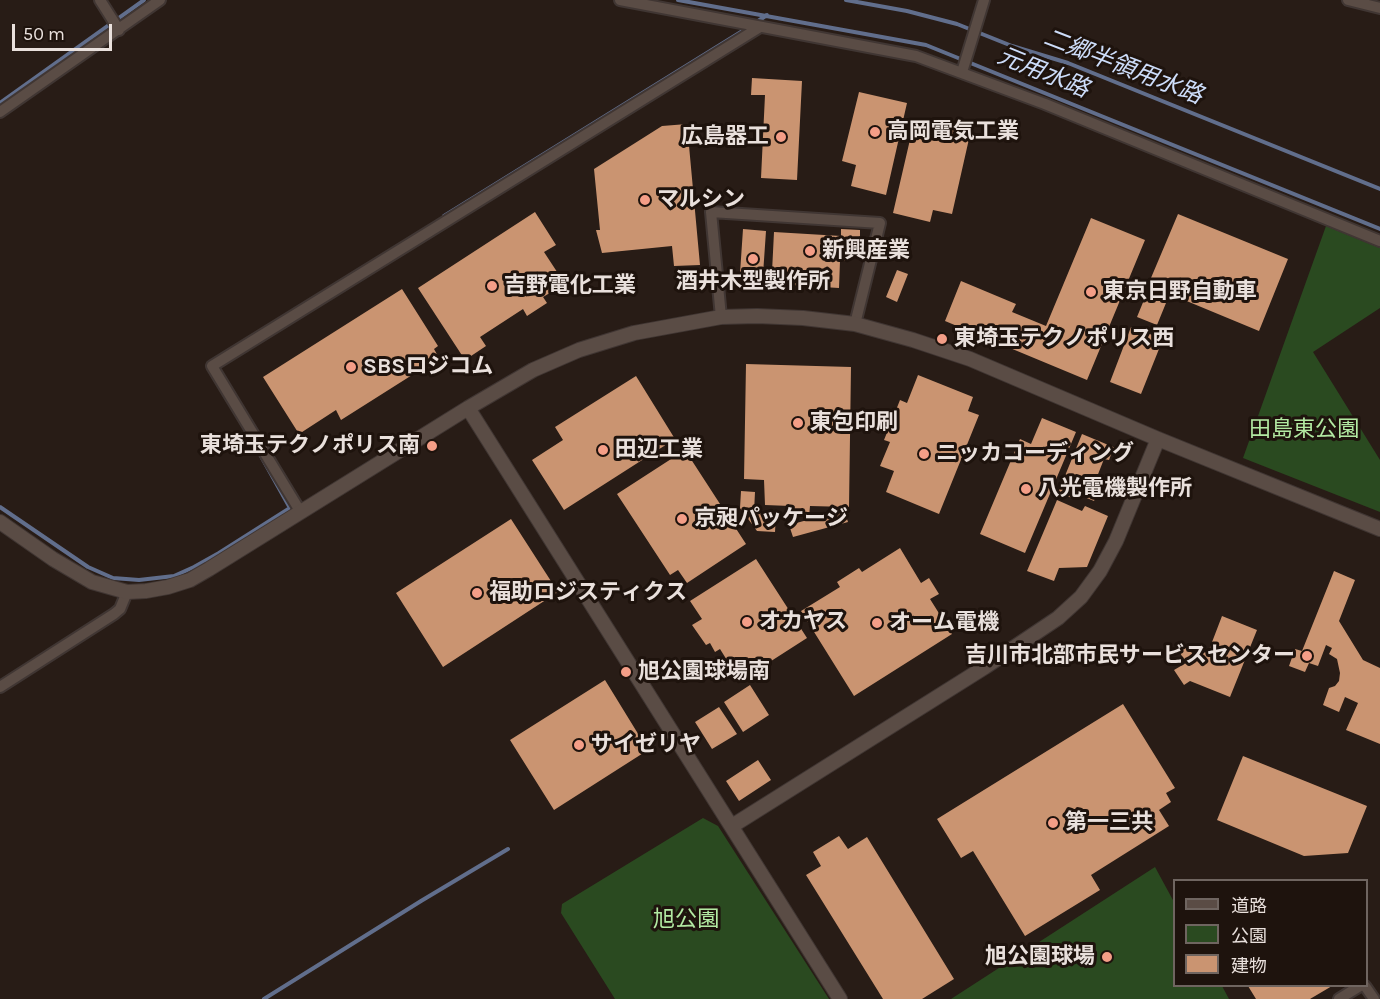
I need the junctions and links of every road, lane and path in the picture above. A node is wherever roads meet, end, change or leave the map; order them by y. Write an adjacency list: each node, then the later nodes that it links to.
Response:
1 (100, 0): 8 (street)
2 (160, 0): 8 (street)
3 (620, 0): 7 (street)
4 (984, 0): 9 (street)
5 (1348, 0): 6 (street)
6 (1380, 8)
7 (760, 27): 9 (street); 16 (street)
8 (119, 30): 10 (street)
9 (962, 72): 11 (street)
10 (0, 112)
11 (1380, 241)
12 (721, 317): 13 (street); 13 (street); 14 (street)
13 (855, 324): 15 (street)
14 (468, 408): 16 (street); 21 (street)
15 (1158, 439): 18 (street); 21 (street)
16 (300, 511): 19 (street)
17 (0, 522): 19 (street)
18 (1380, 530)
19 (127, 592): 20 (street)
20 (0, 687)
21 (732, 826): 23 (street)
22 (1358, 987): 24 (street)
23 (840, 999)
24 (1339, 999)

